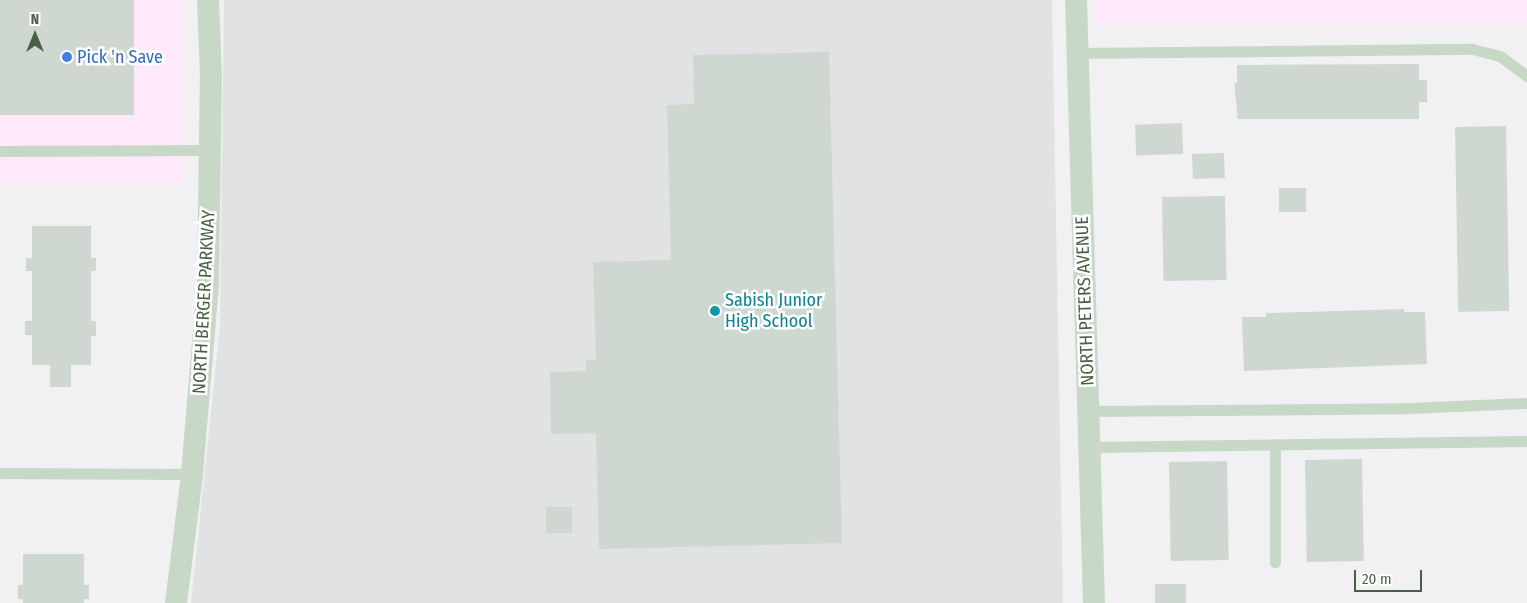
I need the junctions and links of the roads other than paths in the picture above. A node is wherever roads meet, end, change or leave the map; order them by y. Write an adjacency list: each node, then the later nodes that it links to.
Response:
1 (208, 0): 5 (street, NORTH BERGER PARKWAY)
2 (1076, 0): 3 (street, NORTH PETERS AVENUE)
3 (1077, 53): 4 (lane); 8 (street, NORTH PETERS AVENUE)
4 (1527, 76)
5 (210, 150): 6 (lane); 13 (street, NORTH BERGER PARKWAY)
6 (0, 151)
7 (1527, 403): 8 (lane)
8 (1088, 411): 11 (street, NORTH PETERS AVENUE)
9 (1527, 441): 10 (lane)
10 (1275, 444): 11 (lane); 14 (lane)
11 (1089, 447): 16 (street, NORTH PETERS AVENUE)
12 (0, 474): 13 (lane)
13 (192, 474): 15 (street, NORTH BERGER PARKWAY)
14 (1275, 562)
15 (176, 603)
16 (1094, 603)

